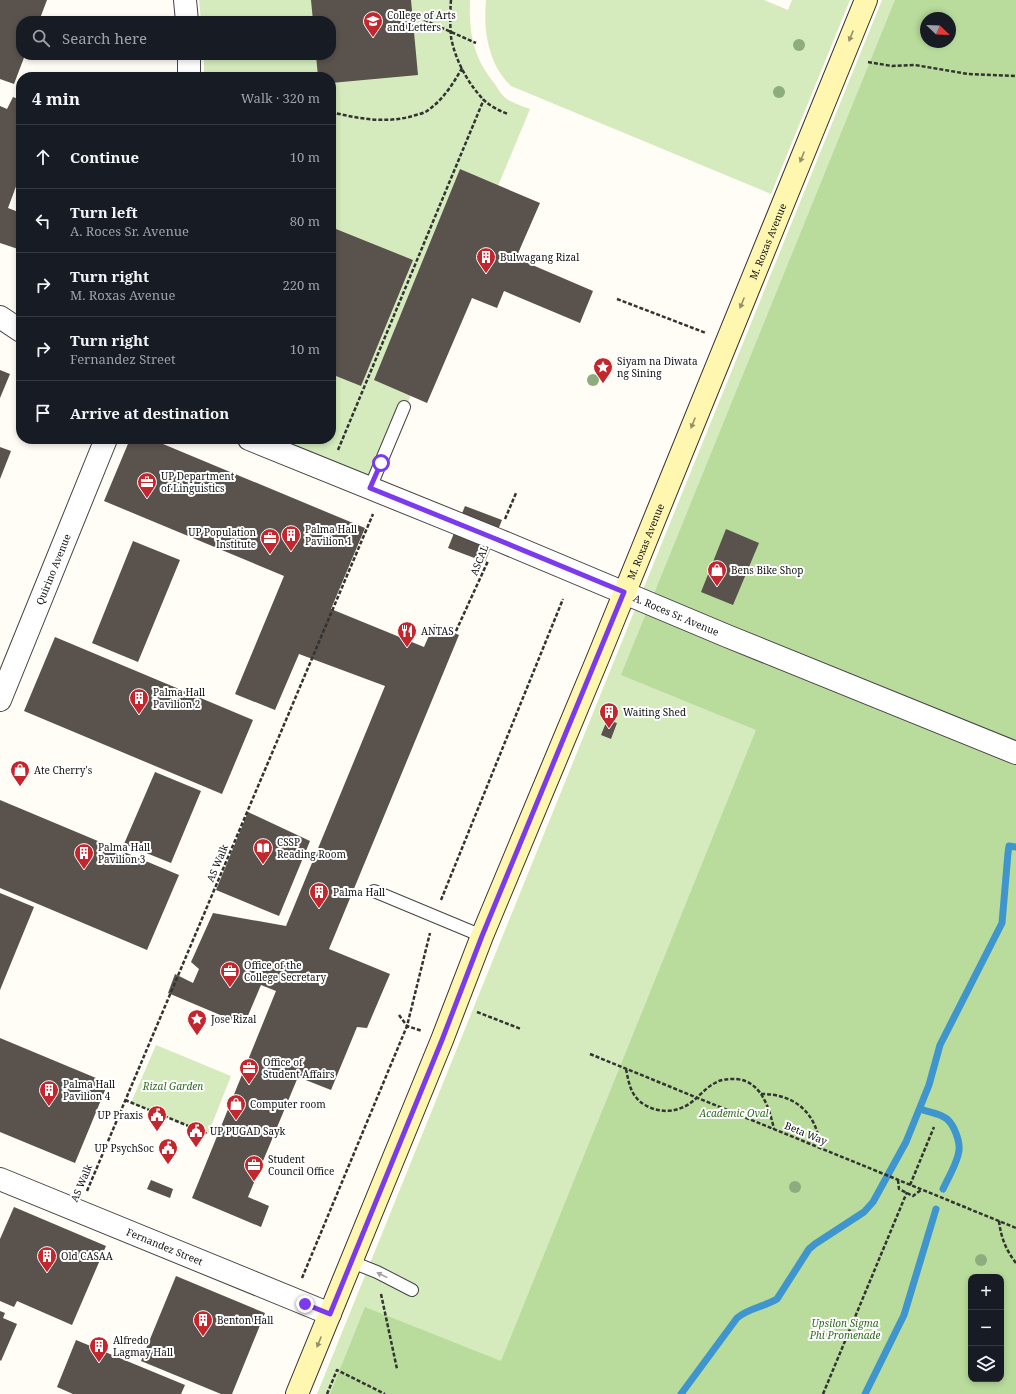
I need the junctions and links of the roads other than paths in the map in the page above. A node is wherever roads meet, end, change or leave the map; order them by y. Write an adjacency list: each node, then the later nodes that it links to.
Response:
1 (186, 0): 3 (street)
2 (866, 0): 12 (street, M. Roxas Avenue, one-way to 12)
3 (187, 16)
4 (189, 60): 5 (street)
5 (189, 72)
6 (0, 317): 7 (street)
7 (16, 328)
8 (404, 408): 11 (lane)
9 (104, 444): 13 (street, Quirino Avenue)
10 (260, 444): 11 (street, A. Roces Sr. Avenue)
11 (370, 488): 12 (street, A. Roces Sr. Avenue)
12 (624, 592): 14 (street, A. Roces Sr. Avenue); 16 (street, M. Roxas Avenue)
13 (0, 700)
14 (1016, 753)
15 (374, 891): 16 (lane)
16 (482, 936): 18 (street, M. Roxas Avenue)
17 (0, 1179): 20 (street, Fernandez Street)
18 (352, 1262): 19 (lane, one-way to 18); 20 (street, M. Roxas Avenue)
19 (412, 1290)
20 (330, 1314): 21 (street, M. Roxas Avenue, one-way to 21)
21 (297, 1394)

